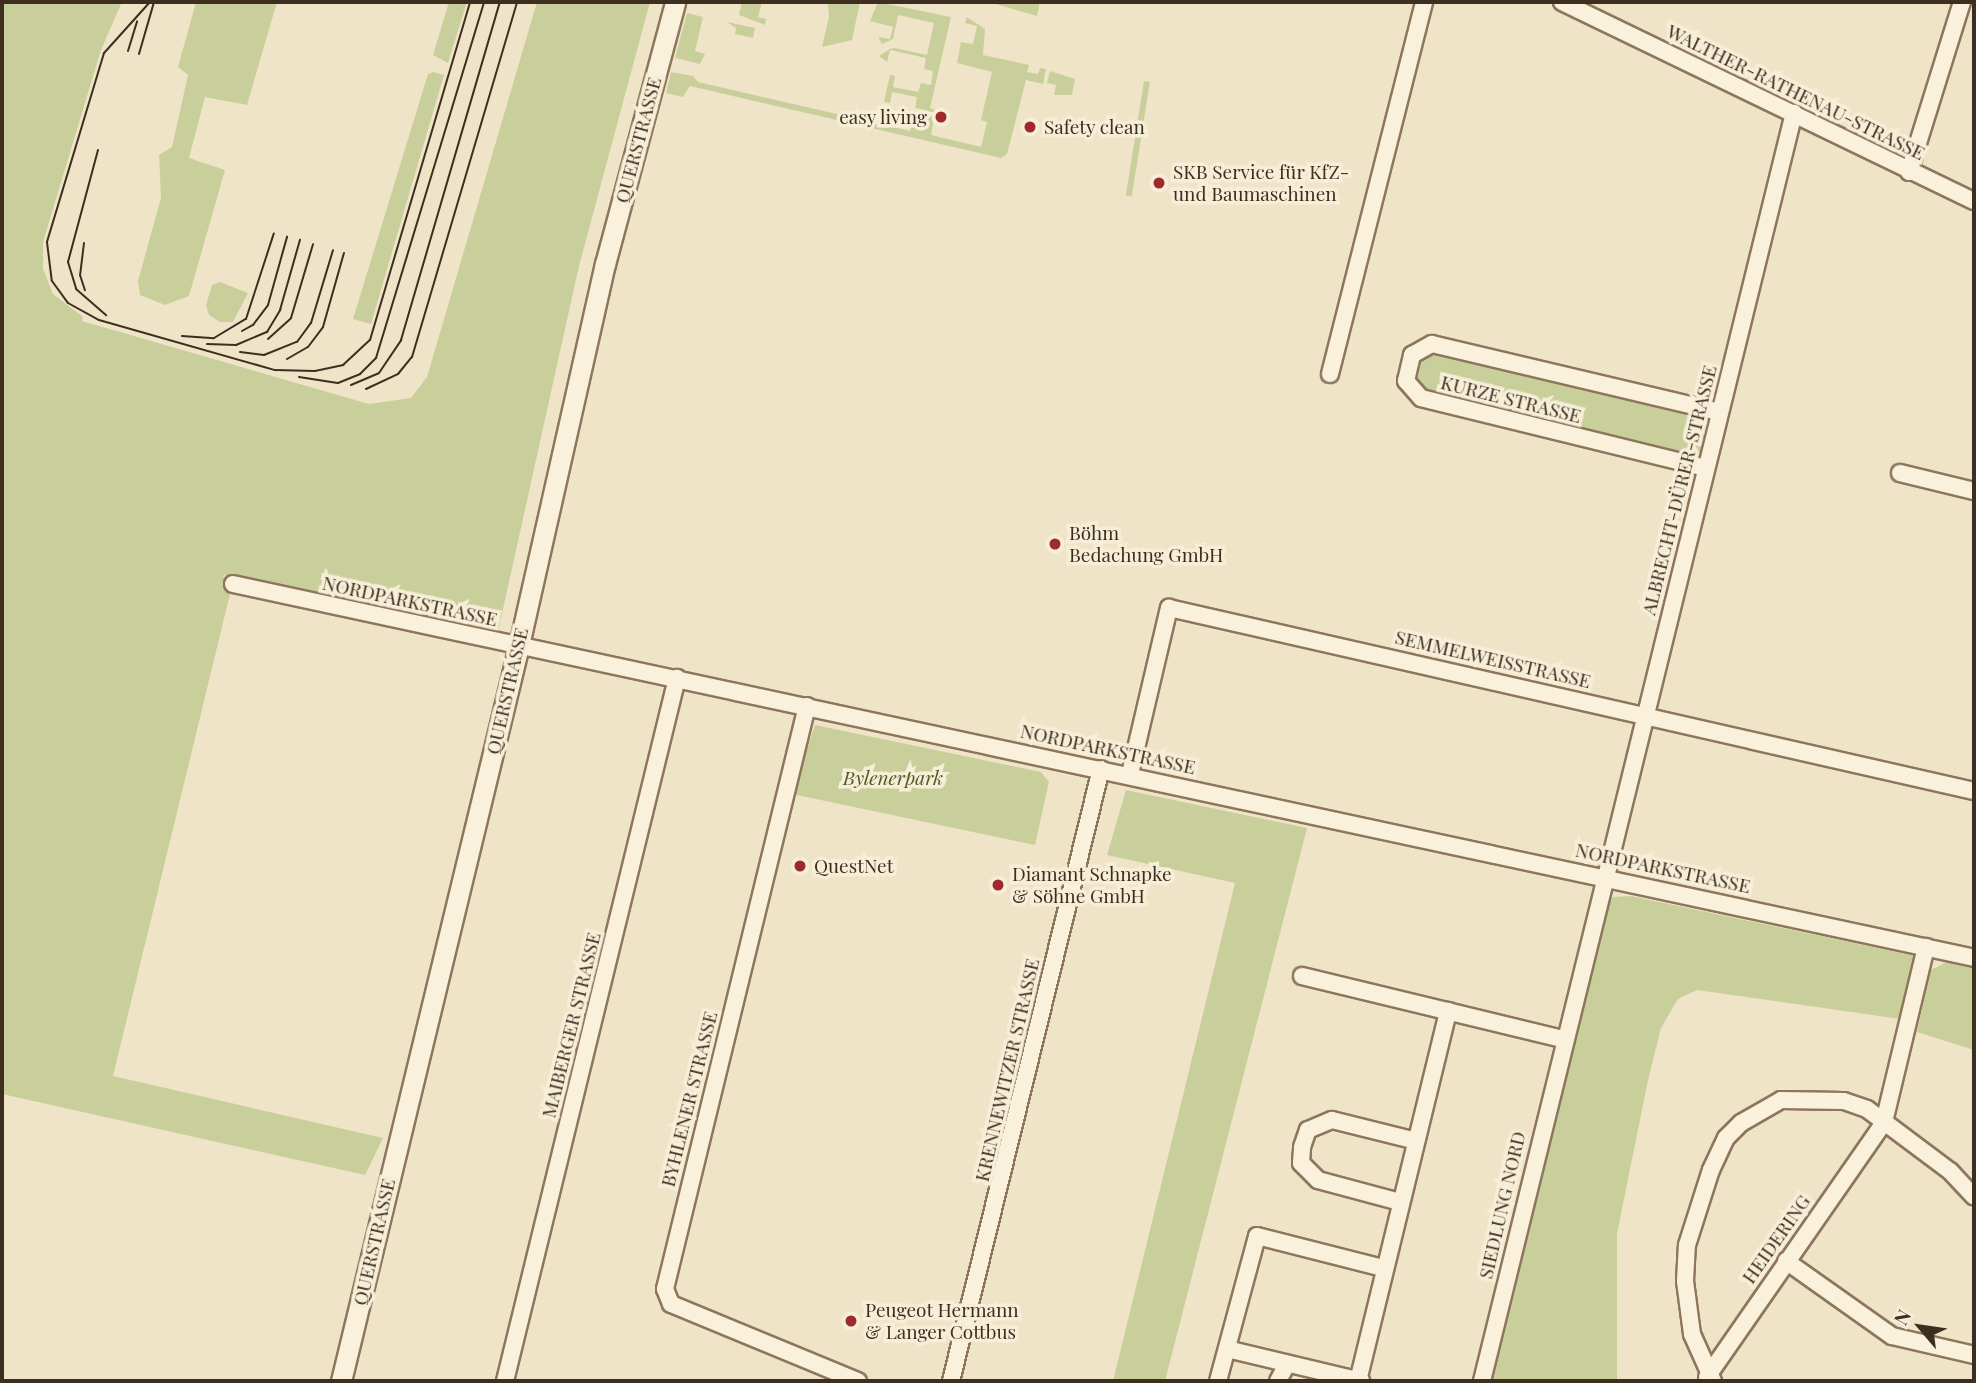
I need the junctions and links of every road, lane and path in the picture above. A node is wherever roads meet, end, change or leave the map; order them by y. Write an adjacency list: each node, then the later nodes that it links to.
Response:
1 (675, 2): 14 (street, QUERSTRASSE)
2 (1424, 2): 8 (street)
3 (1962, 2): 6 (street)
4 (1567, 3): 5 (street, WALTHER-RATHENAU-STRASSE)
5 (1794, 113): 6 (street, WALTHER-RATHENAU-STRASSE); 9 (street, ALBRECHT-DÜRER-STRASSE)
6 (1909, 172): 7 (street, WALTHER-RATHENAU-STRASSE)
7 (1974, 201)
8 (1330, 374)
9 (1720, 412): 10 (street, ALBRECHT-DÜRER-STRASSE); 10 (street, KURZE STRASSE)
10 (1706, 468): 17 (street, ALBRECHT-DÜRER-STRASSE)
11 (1900, 473): 12 (street)
12 (1974, 491)
13 (233, 584): 14 (street, NORDPARKSTRASSE)
14 (519, 645): 15 (street, NORDPARKSTRASSE); 37 (street, QUERSTRASSE)
15 (677, 678): 16 (street, NORDPARKSTRASSE); 38 (street, MAIBERGER STRASSE)
16 (807, 706): 18 (street, NORDPARKSTRASSE); 39 (street, BYHLENER STRASSE)
17 (1645, 715): 19 (street, SEMMELWEISSTRASSE); 20 (street, SEMMELWEISSTRASSE); 21 (street, ALBRECHT-DÜRER-STRASSE)
18 (1101, 769): 19 (street, NORDPARKSTRASSE); 40 (street, KRENNEWITZER STRASSE)
19 (1130, 774): 21 (street, NORDPARKSTRASSE)
20 (1974, 791)
21 (1605, 877): 22 (street, NORDPARKSTRASSE); 26 (street, SIEDLUNG NORD)
22 (1926, 947): 23 (street, NORDPARKSTRASSE); 27 (street, HEIDERING)
23 (1974, 958)
24 (1301, 976): 25 (street)
25 (1448, 1011): 26 (street); 28 (street)
26 (1563, 1039): 44 (street, SIEDLUNG NORD)
27 (1884, 1122): 29 (street); 31 (street, HEIDERING); 36 (street)
28 (1416, 1140): 30 (street); 30 (street)
29 (1974, 1196)
30 (1400, 1202): 32 (street)
31 (1786, 1261): 34 (street); 36 (street, HEIDERING)
32 (1383, 1268): 33 (street); 43 (street)
33 (1227, 1349): 35 (street); 41 (street)
34 (1974, 1355)
35 (1287, 1364): 42 (street); 43 (street)
36 (1709, 1378)
37 (341, 1381)
38 (505, 1381)
39 (858, 1381)
40 (951, 1381)
41 (1218, 1381)
42 (1278, 1381)
43 (1359, 1381)
44 (1482, 1381)

